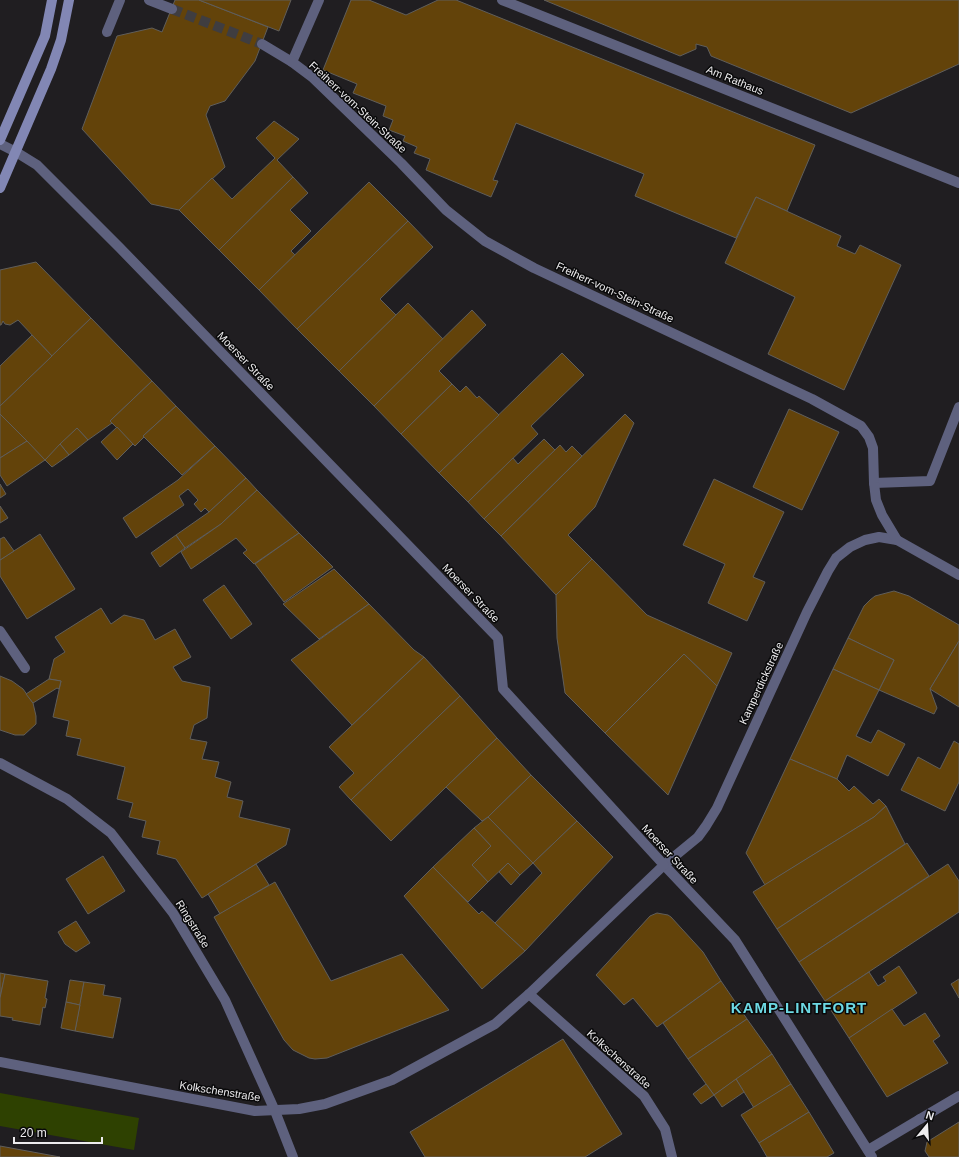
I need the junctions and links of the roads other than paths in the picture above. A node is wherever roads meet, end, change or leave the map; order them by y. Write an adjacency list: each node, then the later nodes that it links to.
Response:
1 (52, 0): 11 (main road)
2 (69, 0): 13 (main road)
3 (120, 0): 8 (street)
4 (149, 0): 7 (street)
5 (319, 0): 10 (street, Freiherr-vom-Stein-Straße)
6 (502, 0): 14 (street, Am Rathaus)
7 (172, 9)
8 (107, 32)
9 (262, 44): 10 (street, Freiherr-vom-Stein-Straße)
10 (292, 62): 17 (street, Freiherr-vom-Stein-Straße)
11 (0, 140)
12 (0, 144): 13 (street, Moerser Straße)
13 (16, 152): 15 (main road); 23 (street, Moerser Straße)
14 (959, 183)
15 (0, 188)
16 (959, 407): 17 (street)
17 (874, 483): 18 (street, Freiherr-vom-Stein-Straße)
18 (897, 540): 19 (street); 23 (street, Kamperdickstraße)
19 (959, 575)
20 (0, 631): 21 (street)
21 (25, 668)
22 (0, 763): 27 (street, Ringstraße)
23 (664, 865): 24 (street, Kolkschenstraße); 28 (street, Moerser Straße)
24 (529, 994): 27 (street, Kolkschenstraße); 30 (street, Kolkschenstraße)
25 (0, 1062): 27 (street, Kolkschenstraße)
26 (959, 1096): 28 (street)
27 (275, 1111): 29 (street, Ringstraße)
28 (870, 1154)
29 (294, 1157)
30 (672, 1157)

